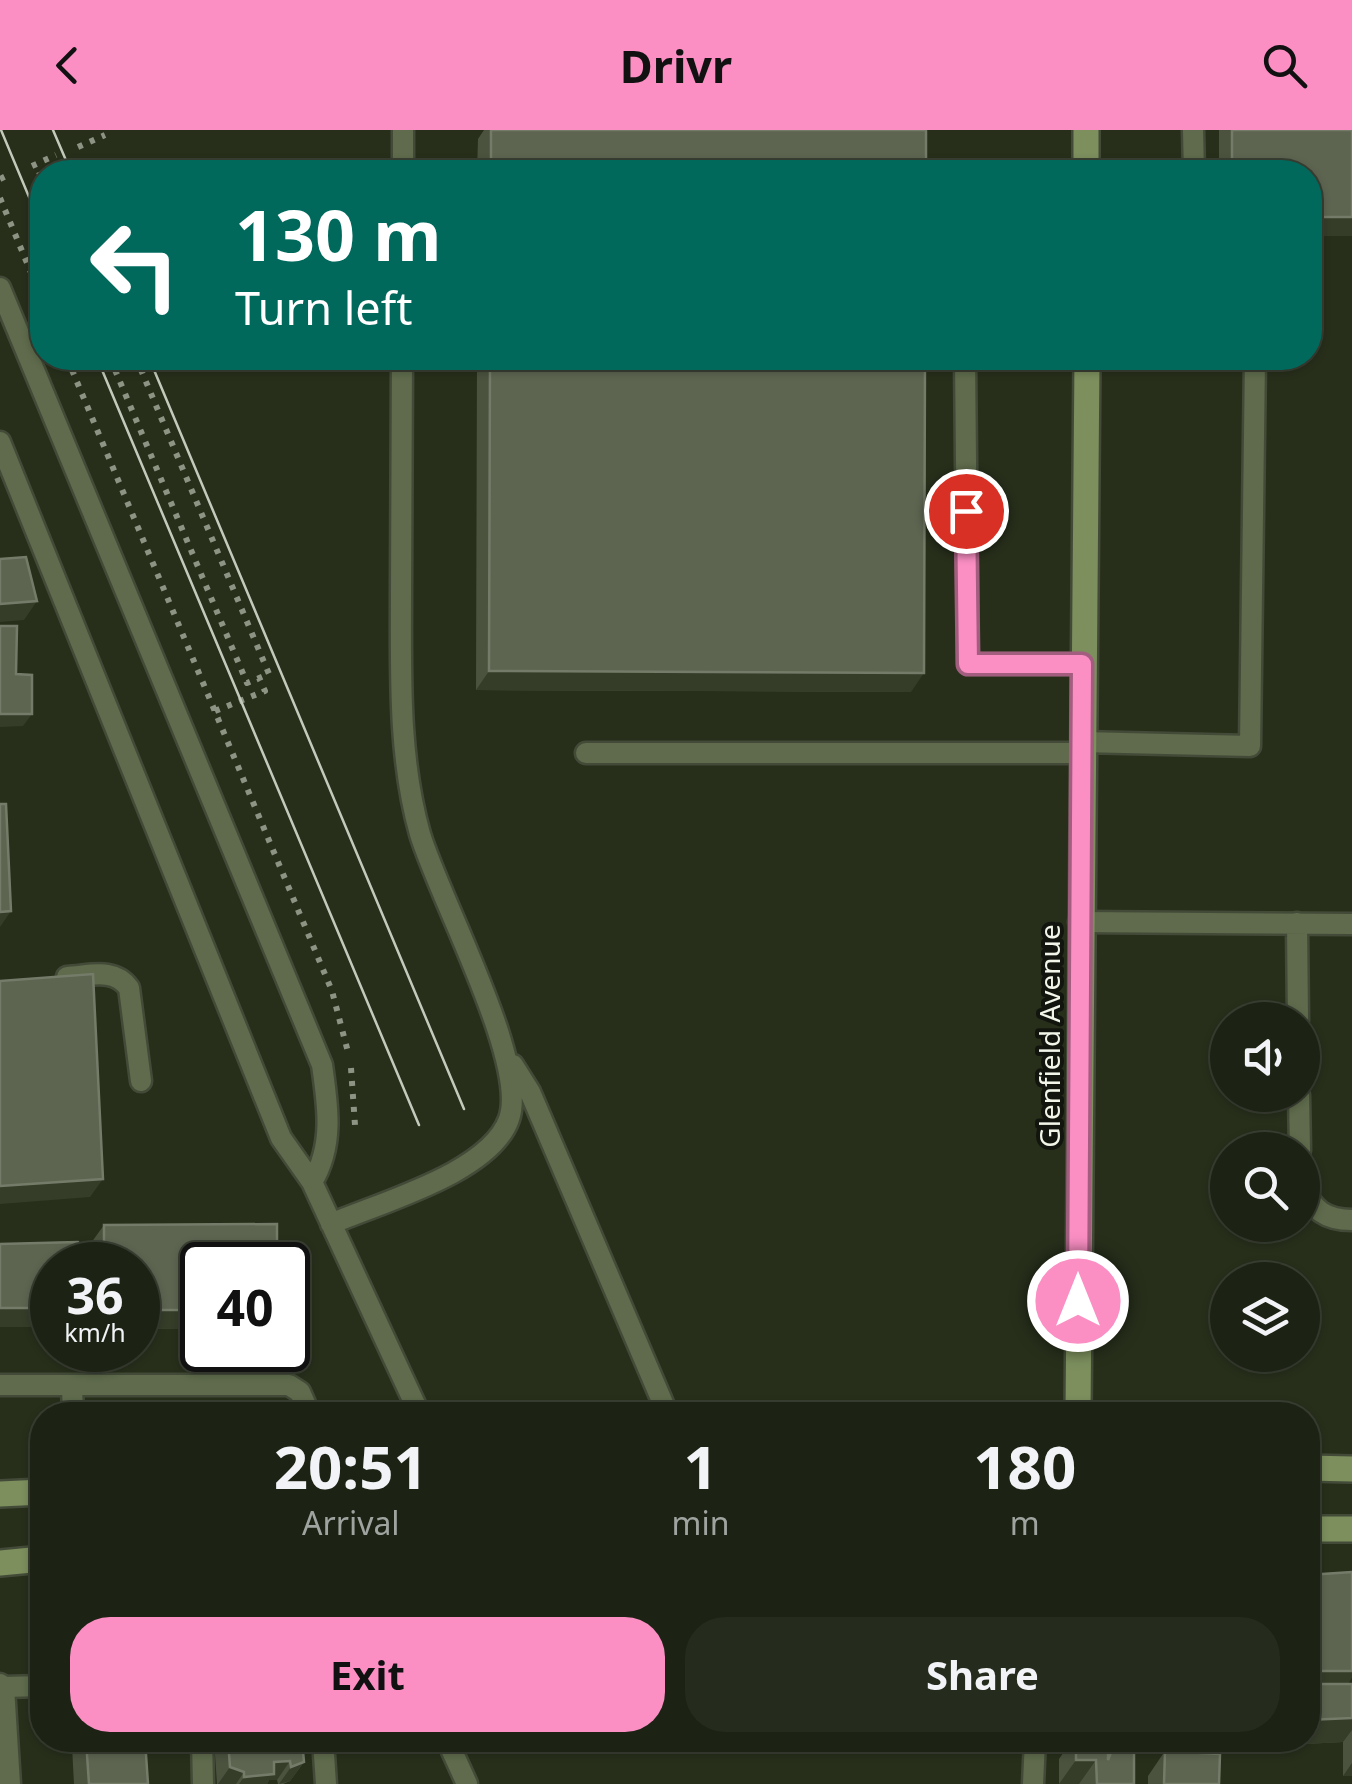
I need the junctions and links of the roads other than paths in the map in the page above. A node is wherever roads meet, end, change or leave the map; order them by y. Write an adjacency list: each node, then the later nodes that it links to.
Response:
1 (403, 130): 4 (lane)
2 (1086, 130): 5 (street)
3 (1194, 130): 6 (lane)
4 (403, 160)
5 (1086, 160)
6 (1194, 160)
7 (0, 288): 8 (lane)
8 (30, 360)
9 (34, 370): 25 (lane)
10 (402, 370): 23 (lane)
11 (965, 370): 15 (lane)
12 (1086, 370): 15 (street, Glenfield Avenue)
13 (1255, 370): 16 (lane)
14 (0, 442): 25 (lane)
15 (1082, 664): 16 (street, Glenfield Avenue)
16 (1082, 748): 17 (lane); 18 (street, Glenfield Avenue)
17 (586, 753)
18 (1079, 922): 19 (lane); 35 (street, Glenfield Avenue)
19 (1298, 923): 20 (lane); 22 (lane)
20 (1352, 924)
21 (36, 980): 24 (lane)
22 (1298, 1002)
23 (506, 1054): 28 (lane); 34 (lane)
24 (142, 1081)
25 (312, 1182): 28 (lane)
26 (1320, 1212): 27 (lane)
27 (1352, 1220)
28 (331, 1224): 33 (lane)
29 (0, 1385): 30 (lane)
30 (72, 1387): 31 (lane); 32 (lane)
31 (73, 1402)
32 (304, 1402)
33 (414, 1402)
34 (662, 1402)
35 (1078, 1402)
36 (1320, 1468): 37 (street)
37 (1352, 1468)
38 (30, 1493): 39 (street)
39 (0, 1494)
40 (1320, 1529): 41 (street)
41 (1352, 1529)
42 (30, 1561): 43 (street)
43 (0, 1562)
44 (2, 1686): 45 (lane); 50 (lane)
45 (30, 1686)
46 (203, 1752): 51 (lane)
47 (324, 1752): 52 (lane)
48 (453, 1752): 53 (lane)
49 (1035, 1752): 54 (lane)
50 (10, 1784)
51 (204, 1784)
52 (326, 1784)
53 (466, 1784)
54 (1033, 1784)

